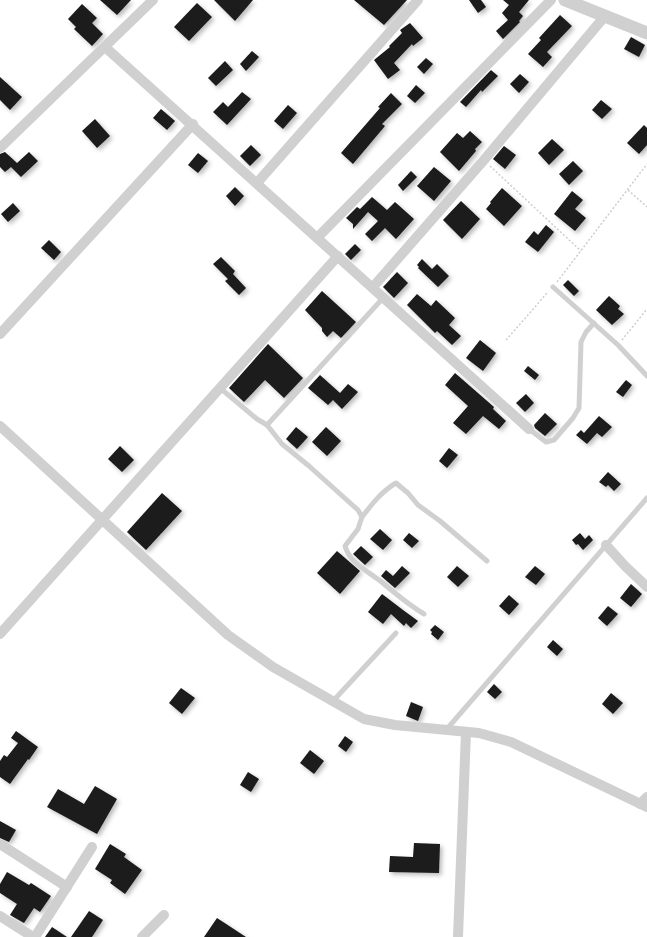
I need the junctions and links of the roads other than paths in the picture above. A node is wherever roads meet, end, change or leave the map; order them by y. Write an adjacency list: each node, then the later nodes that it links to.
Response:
1 (154, 0): 7 (street)
2 (418, 0): 10 (street)
3 (551, 0): 11 (street)
4 (566, 0): 5 (street)
5 (605, 16): 6 (street); 13 (street)
6 (647, 33)
7 (105, 47): 8 (street); 9 (street)
8 (193, 124): 10 (street); 17 (street)
9 (0, 148)
10 (257, 183): 11 (street)
11 (318, 237): 12 (street)
12 (338, 256): 13 (street); 19 (street)
13 (373, 287): 15 (street)
14 (553, 287): 16 (lane)
15 (384, 297): 21 (lane); 22 (street)
16 (594, 323): 18 (lane); 22 (lane)
17 (0, 334)
18 (647, 376)
19 (220, 388): 21 (lane); 25 (street)
20 (0, 426): 25 (street)
21 (267, 426): 24 (lane)
22 (529, 429)
23 (647, 498): 26 (lane)
24 (362, 517): 27 (lane); 29 (lane)
25 (103, 519): 31 (street); 32 (street)
26 (606, 545): 28 (street); 33 (lane)
27 (487, 561)
28 (647, 587)
29 (424, 614)
30 (396, 633): 32 (lane)
31 (0, 634)
32 (333, 701): 33 (street)
33 (446, 730): 34 (street)
34 (466, 732): 35 (street); 43 (street)
35 (645, 803)
36 (0, 844): 38 (street)
37 (92, 847): 38 (street)
38 (67, 887): 41 (street)
39 (164, 915): 42 (street)
40 (0, 916): 41 (street)
41 (34, 937)
42 (142, 937)
43 (458, 937)

